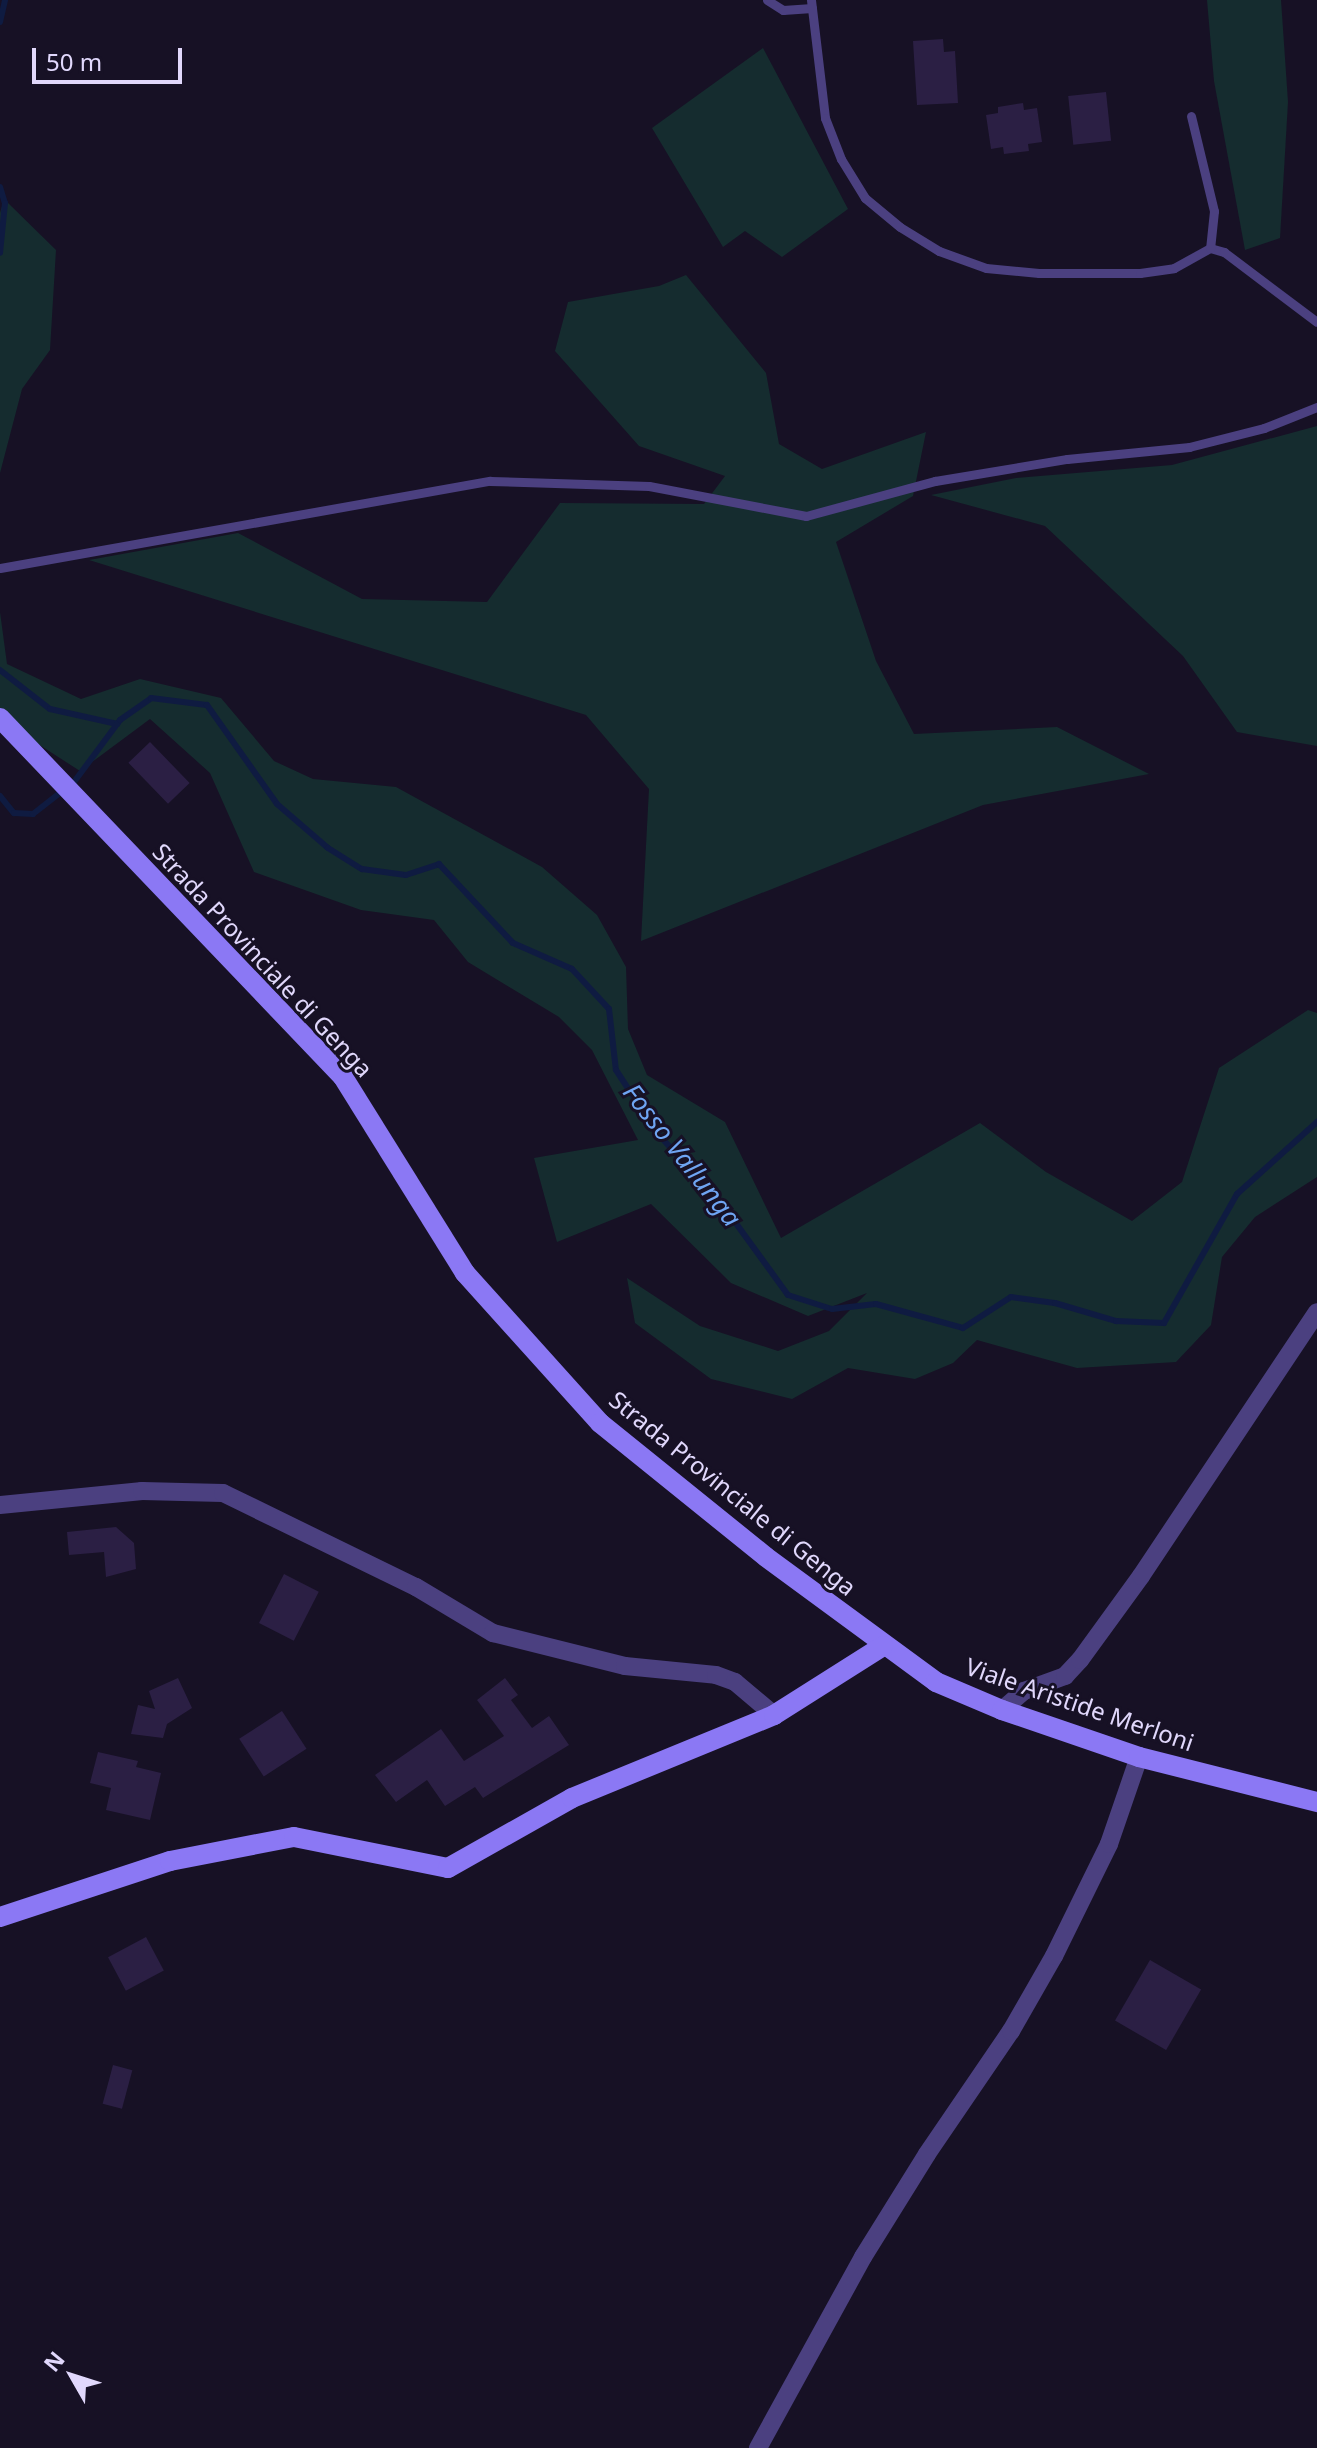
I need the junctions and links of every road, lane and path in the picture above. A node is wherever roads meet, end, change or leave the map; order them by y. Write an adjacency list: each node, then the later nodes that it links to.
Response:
1 (767, 0): 2 (lane)
2 (811, 4): 4 (lane)
3 (1191, 116): 4 (lane)
4 (1210, 248): 5 (lane)
5 (1317, 322)
6 (1317, 407): 7 (lane)
7 (0, 568)
8 (0, 718): 11 (main road, Strada Provinciale di Genga)
9 (1317, 1312): 12 (street)
10 (0, 1505): 13 (street)
11 (883, 1646): 12 (main road, Viale Aristide Merloni); 13 (main road)
12 (1002, 1710): 14 (main road, Viale Aristide Merloni)
13 (774, 1715): 16 (main road)
14 (1139, 1757): 15 (main road, Viale Aristide Merloni); 17 (street)
15 (1317, 1802)
16 (0, 1917)
17 (758, 2448)

